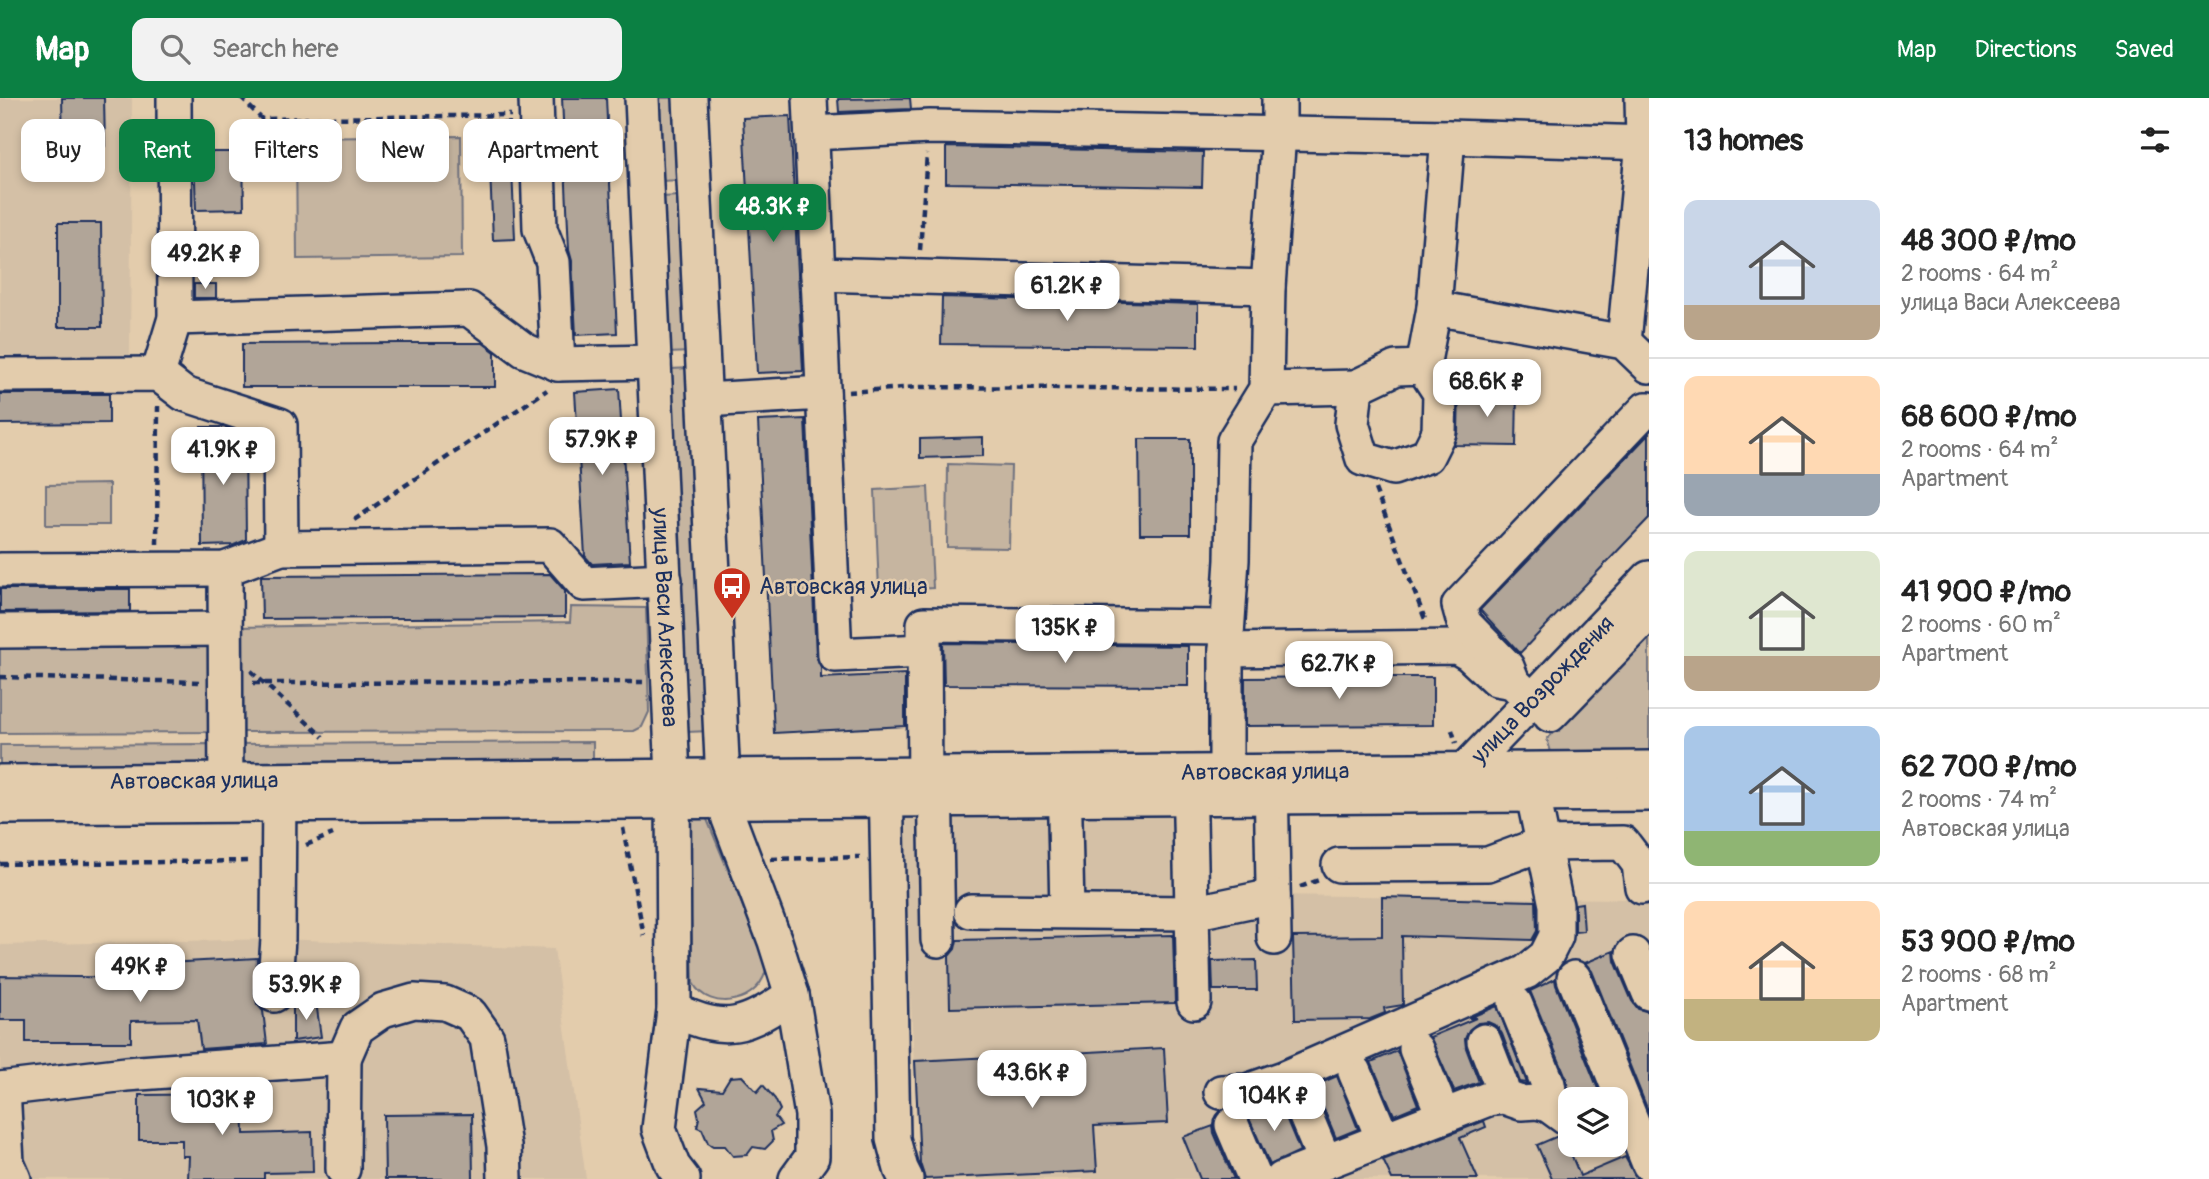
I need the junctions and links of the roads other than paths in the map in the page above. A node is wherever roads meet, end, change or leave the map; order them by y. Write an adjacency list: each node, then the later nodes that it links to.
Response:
1 (174, 98): 16 (street)
2 (642, 98): 18 (street, улица Васи Алексеева)
3 (690, 98): 4 (street); 27 (street)
4 (716, 98)
5 (810, 98): 9 (street)
6 (1279, 98): 10 (street)
7 (1642, 98): 12 (street)
8 (526, 106): 19 (street)
9 (812, 133): 10 (street); 13 (street)
10 (1279, 133): 11 (street); 14 (street)
11 (1448, 137): 12 (street); 15 (street)
12 (1646, 143): 17 (street)
13 (818, 274): 14 (street); 26 (street)
14 (1268, 287): 25 (street)
15 (1434, 308): 17 (street); 21 (street)
16 (175, 318): 19 (street); 22 (street)
17 (1624, 342): 20 (street)
18 (654, 362): 19 (street); 33 (street, улица Васи Алексеева)
19 (558, 364)
20 (1649, 366)
21 (1423, 367): 24 (street); 24 (street)
22 (158, 374): 23 (street); 29 (street)
23 (0, 375)
24 (1356, 387): 25 (street)
25 (1266, 389): 37 (street)
26 (823, 393): 27 (street); 38 (street)
27 (705, 400): 49 (street)
28 (1649, 409): 39 (street)
29 (281, 548): 30 (street); 33 (street)
30 (225, 569): 31 (street); 36 (street)
31 (0, 570)
32 (1649, 578): 39 (street, улица Возрождения)
33 (665, 580): 50 (street, улица Васи Алексеева)
34 (1649, 613): 41 (street, улица Возрождения)
35 (0, 631): 36 (street)
36 (225, 638): 52 (street)
37 (1227, 638): 38 (street); 39 (street); 43 (street)
38 (924, 651): 48 (street)
39 (1522, 691): 41 (street, улица Возрождения)
40 (1649, 768): 41 (street, Автовская улица)
41 (1473, 778): 44 (street, Автовская улица); 54 (street, Автовская улица)
42 (0, 782): 52 (street, Автовская улица)
43 (1226, 784): 44 (street, Автовская улица); 45 (street, Автовская улица)
44 (1271, 784): 59 (street)
45 (1189, 785): 46 (street, Автовская улица); 62 (street)
46 (1064, 786): 48 (street, Автовская улица); 61 (street)
47 (886, 787): 48 (street, Автовская улица); 49 (street, Автовская улица); 89 (street)
48 (930, 787): 64 (street)
49 (724, 788): 50 (street, Автовская улица); 69 (street)
50 (673, 789): 51 (street, Автовская улица); 72 (street, улица Васи Алексеева)
51 (279, 792): 52 (street, Автовская улица); 68 (street)
52 (226, 793): 55 (street, Автовская улица)
53 (1649, 794): 54 (street, Автовская улица)
54 (1533, 795): 56 (street)
55 (0, 807)
56 (1542, 844): 57 (street); 58 (street); 78 (street)
57 (1339, 865)
58 (1643, 872)
59 (1273, 896): 62 (street); 63 (street)
60 (971, 911): 61 (street)
61 (1067, 911): 62 (street)
62 (1192, 913): 70 (street)
63 (1274, 938)
64 (938, 940)
65 (1633, 954): 67 (street)
66 (1574, 978): 86 (street)
67 (1649, 993)
68 (274, 995)
69 (792, 995): 72 (street); 93 (street)
70 (1194, 1002)
71 (1515, 1003): 81 (street)
72 (674, 1010): 92 (street, улица Васи Алексеева)
73 (1484, 1041): 80 (street)
74 (1416, 1049): 83 (street)
75 (344, 1058): 77 (street); 88 (street); 91 (street)
76 (1355, 1072): 85 (street)
77 (1, 1089): 90 (street)
78 (1221, 1093)
79 (1297, 1095): 87 (street)
80 (1504, 1097): 82 (street); 83 (street)
81 (1558, 1110)
82 (1558, 1112)
83 (1443, 1115): 85 (street)
84 (1232, 1125): 94 (street)
85 (1383, 1139): 87 (street)
86 (1638, 1141)
87 (1325, 1162): 95 (street)
88 (343, 1169)
89 (902, 1176)
90 (13, 1179)
91 (505, 1179)
92 (683, 1179)
93 (796, 1179)
94 (1255, 1179)
95 (1282, 1179)

